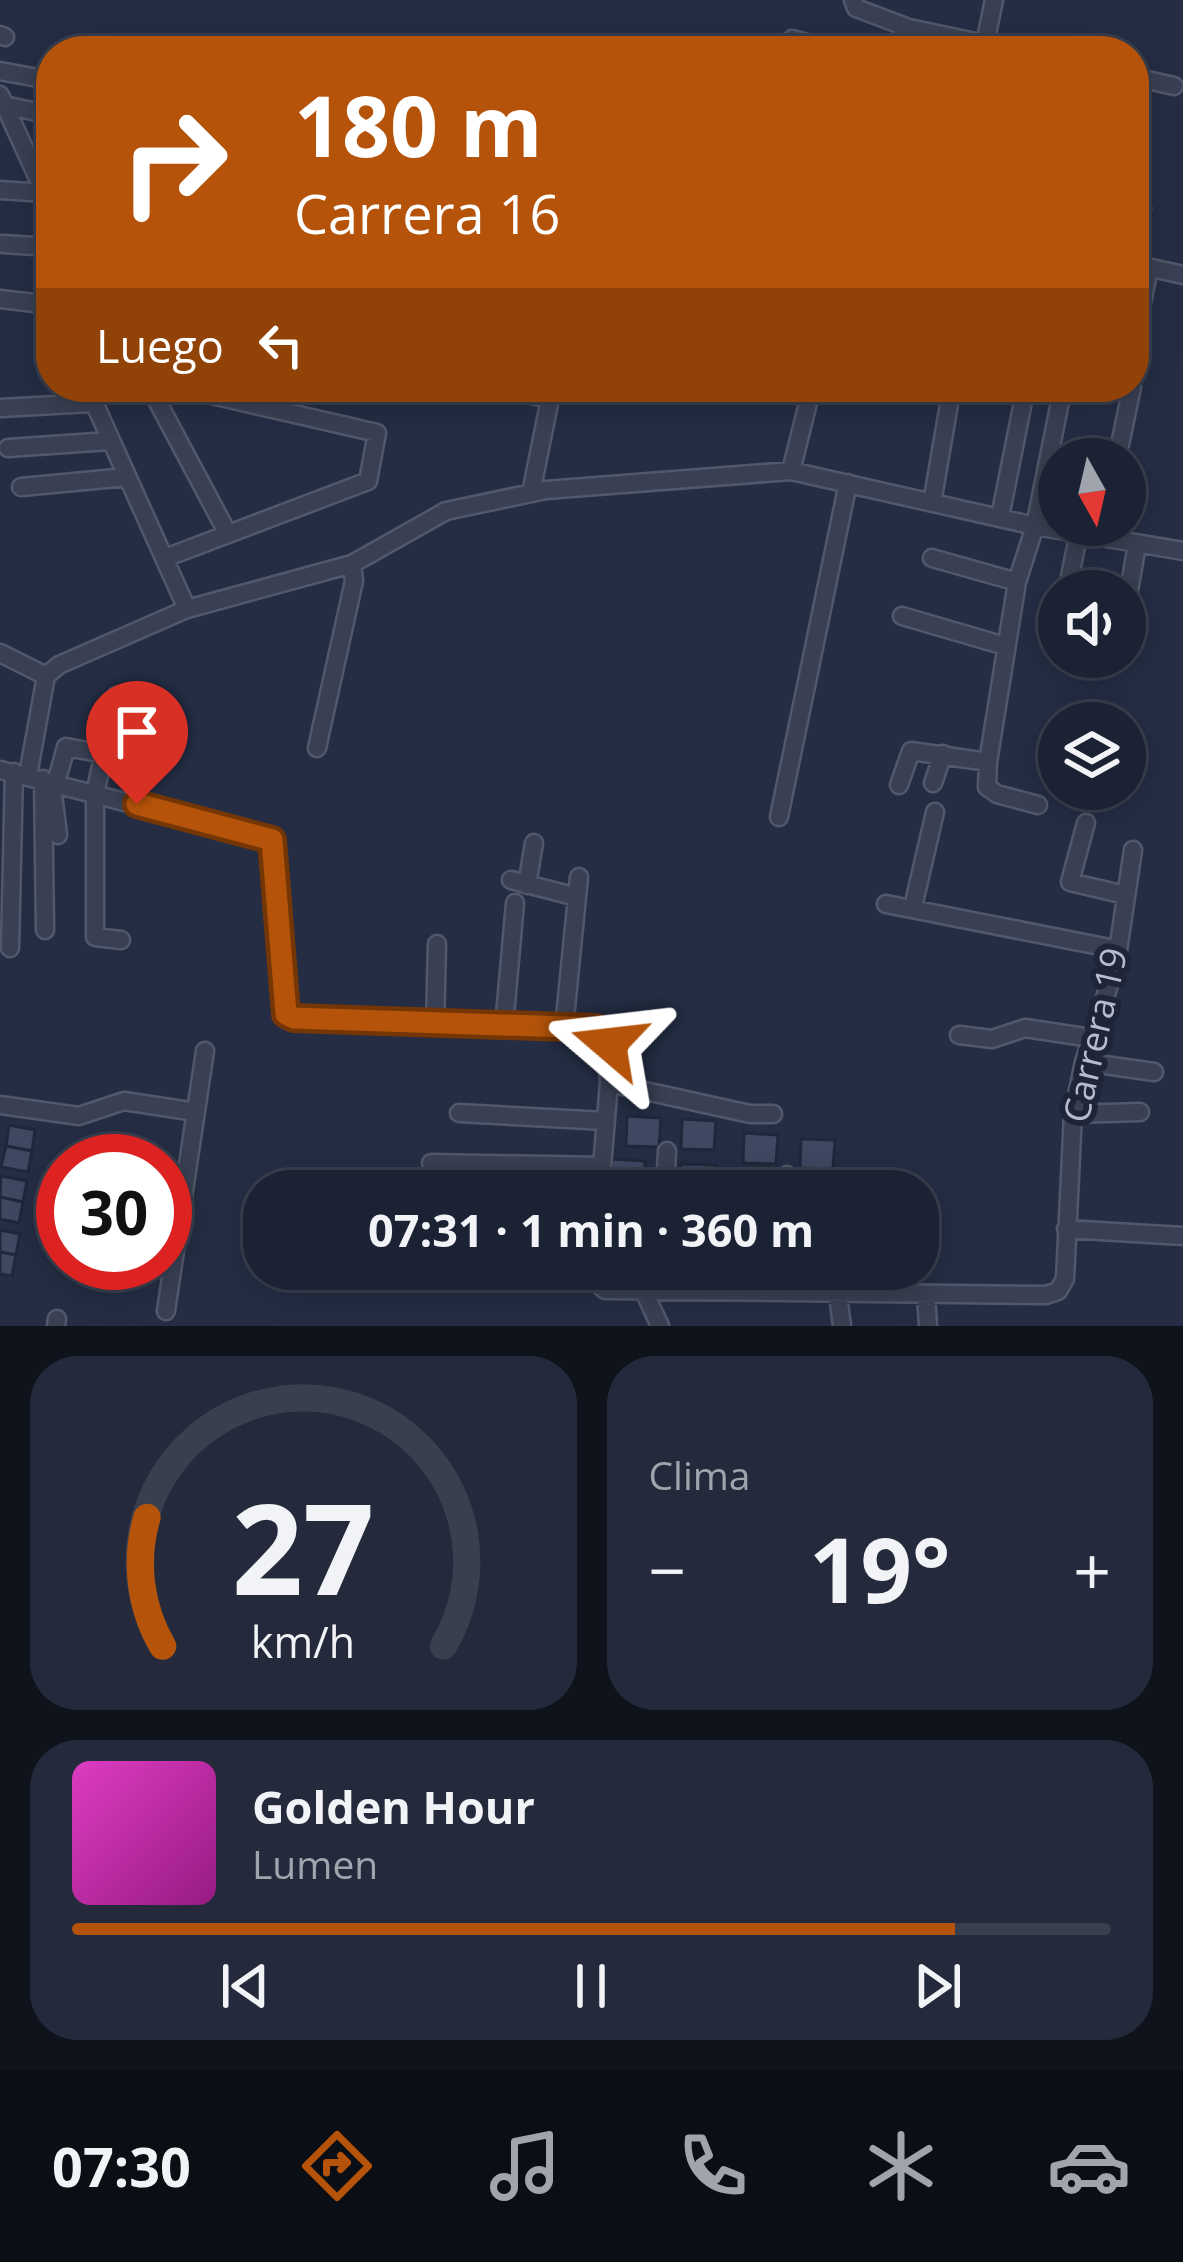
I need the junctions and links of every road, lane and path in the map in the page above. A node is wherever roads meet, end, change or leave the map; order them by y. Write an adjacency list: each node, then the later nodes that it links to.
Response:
1 (853, 0): 3 (street)
2 (994, 0): 6 (street)
3 (909, 28): 4 (street); 5 (street)
4 (902, 36)
5 (948, 36)
6 (987, 36)
7 (0, 70): 8 (street)
8 (36, 78)
9 (1149, 80): 10 (street)
10 (1174, 86)
11 (2, 100): 12 (street); 13 (street)
12 (36, 110)
13 (36, 174)
14 (0, 190): 15 (street)
15 (36, 198)
16 (3, 244): 17 (street)
17 (36, 246)
18 (1149, 268): 19 (street)
19 (1183, 275)
20 (0, 298): 21 (street)
21 (36, 303)
22 (41, 402): 32 (street)
23 (92, 402): 34 (street)
24 (158, 402): 45 (street)
25 (241, 402): 45 (street)
26 (549, 402): 40 (street)
27 (808, 402): 36 (street)
28 (949, 402): 41 (street)
29 (1023, 402): 42 (street)
30 (1060, 402): 43 (street)
31 (1129, 402): 33 (street)
32 (0, 408)
33 (1121, 438)
34 (110, 441): 35 (street); 37 (street)
35 (8, 448)
36 (791, 471): 38 (street); 40 (street)
37 (127, 477): 39 (street); 48 (street)
38 (848, 483): 41 (street); 68 (street)
39 (21, 487)
40 (531, 493): 50 (street)
41 (932, 502): 42 (street)
42 (1000, 517): 43 (street)
43 (1035, 526): 44 (street); 51 (street)
44 (1038, 526)
45 (228, 534): 48 (street)
46 (1146, 545): 47 (street)
47 (1183, 551)
48 (170, 556): 52 (street)
49 (932, 558): 51 (street)
50 (352, 564): 52 (street); 58 (street)
51 (1017, 582): 54 (street)
52 (187, 609): 56 (street)
53 (902, 616): 54 (street)
54 (1005, 646): 61 (street)
55 (0, 653): 56 (street)
56 (46, 676): 62 (street)
57 (116, 696): 59 (street)
58 (317, 748)
59 (104, 754): 62 (street); 65 (street)
60 (943, 754): 61 (street); 63 (street); 64 (street)
61 (988, 762): 66 (street)
62 (32, 777): 65 (street); 70 (street); 79 (street); 82 (street)
63 (933, 783)
64 (899, 785)
65 (95, 794): 80 (street); 84 (street)
66 (1038, 805)
67 (935, 812): 78 (street)
68 (779, 818)
69 (1086, 823): 74 (street)
70 (58, 835)
71 (534, 843): 75 (street)
72 (1133, 850): 74 (street, Carrera 19)
73 (579, 877): 75 (street)
74 (1125, 895): 83 (street, Carrera 19)
75 (577, 897): 86 (street)
76 (515, 903): 85 (street)
77 (886, 904): 78 (street)
78 (913, 908): 83 (street)
79 (45, 930)
80 (121, 940)
81 (437, 944): 84 (street)
82 (10, 948)
83 (1115, 949): 88 (street, Carrera 19)
84 (435, 1025): 85 (street)
85 (504, 1027): 86 (street)
86 (564, 1028): 92 (street)
87 (959, 1035): 88 (street)
88 (1091, 1038): 90 (street, Carrera 19)
89 (205, 1052): 94 (street)
90 (1084, 1062): 91 (street); 98 (street, Carrera 19)
91 (1154, 1072)
92 (609, 1083): 97 (street); 99 (street)
93 (0, 1105): 94 (street)
94 (196, 1112): 111 (street)
95 (1140, 1112): 98 (street)
96 (459, 1113): 99 (street)
97 (773, 1114)
98 (1073, 1114): 105 (street, Carrera 19)
99 (605, 1120): 102 (street)
100 (667, 1151): 104 (street)
101 (431, 1163): 102 (street)
102 (602, 1166): 103 (street)
103 (602, 1170)
104 (666, 1170)
105 (1066, 1229): 106 (street); 110 (street, Carrera 19)
106 (1183, 1236)
107 (651, 1290): 112 (street)
108 (682, 1290): 109 (street)
109 (838, 1295): 110 (street); 113 (street)
110 (926, 1295): 114 (street)
111 (166, 1312)
112 (661, 1326)
113 (842, 1326)
114 (928, 1326)

